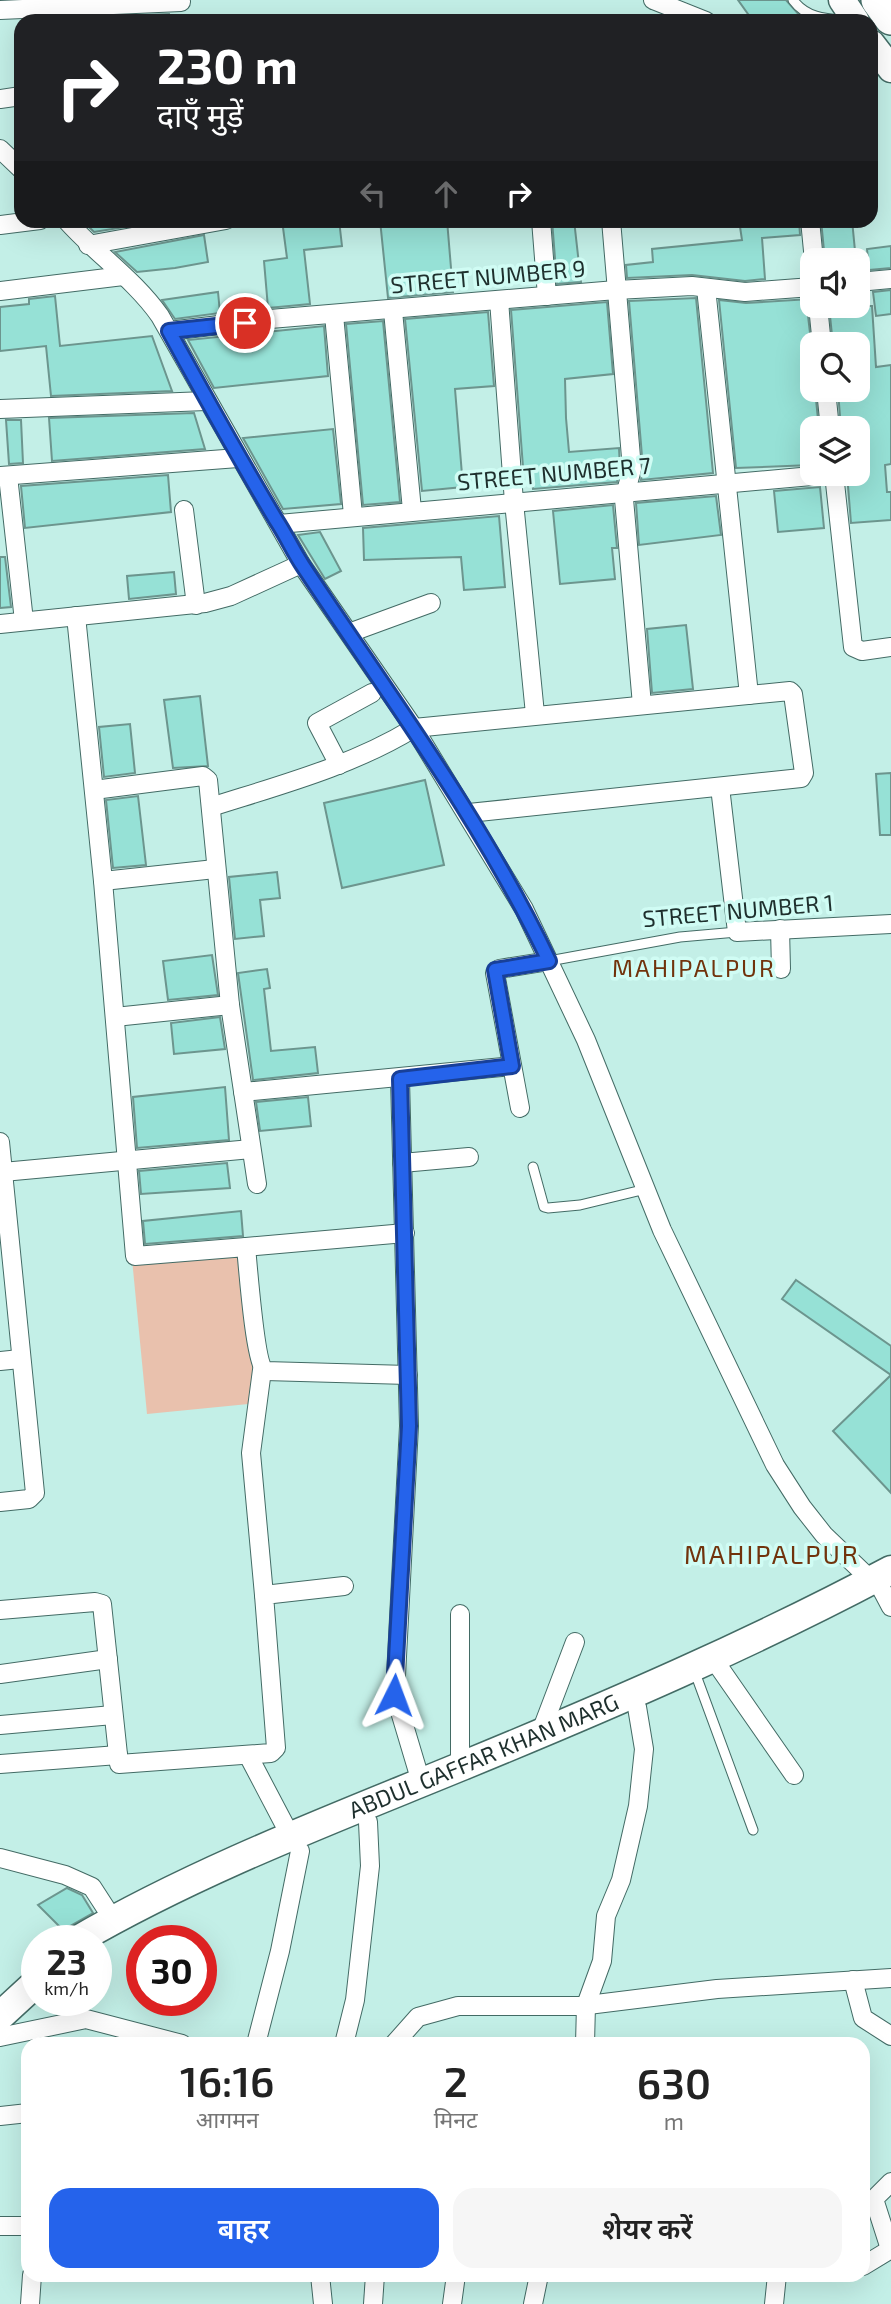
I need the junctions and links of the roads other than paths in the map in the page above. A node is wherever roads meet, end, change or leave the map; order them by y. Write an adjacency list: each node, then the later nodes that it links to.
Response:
1 (653, 0): 6 (street)
2 (793, 0): 7 (lane)
3 (878, 0): 8 (highway)
4 (181, 2): 5 (street)
5 (0, 10)
6 (688, 14)
7 (811, 14)
8 (891, 19)
9 (878, 53): 10 (main road)
10 (891, 69)
11 (0, 149): 12 (street)
12 (14, 162)
13 (73, 228): 18 (street)
14 (182, 228): 18 (street)
15 (542, 228): 27 (street)
16 (612, 228): 25 (street)
17 (811, 228): 19 (street)
18 (88, 245): 20 (street)
19 (813, 248)
20 (123, 276): 26 (street); 31 (street)
21 (891, 279): 22 (street)
22 (870, 281)
23 (706, 288): 24 (street, STREET NUMBER 9); 25 (street, STREET NUMBER 9); 37 (street)
24 (800, 288)
25 (616, 290): 27 (street, STREET NUMBER 9); 39 (street)
26 (0, 291)
27 (547, 296): 28 (street, STREET NUMBER 9)
28 (499, 300): 29 (street, STREET NUMBER 9); 40 (street)
29 (393, 311): 30 (street, STREET NUMBER 9); 42 (street)
30 (334, 315): 31 (street, STREET NUMBER 9); 43 (street)
31 (169, 331): 32 (street)
32 (206, 401): 33 (street); 34 (street)
33 (0, 409)
34 (238, 458): 35 (street); 44 (street)
35 (4, 476): 45 (street)
36 (800, 477): 37 (street, STREET NUMBER 7)
37 (727, 483): 39 (street, STREET NUMBER 7); 55 (street)
38 (835, 486): 53 (street)
39 (624, 493): 40 (street, STREET NUMBER 7); 56 (street)
40 (514, 502): 42 (street, STREET NUMBER 7); 57 (street)
41 (184, 510): 48 (street)
42 (412, 510): 43 (street, STREET NUMBER 7)
43 (353, 515): 44 (street, STREET NUMBER 7)
44 (279, 524): 46 (street)
45 (6, 530): 50 (street)
46 (301, 564): 48 (street); 52 (street)
47 (431, 603): 52 (street)
48 (196, 605): 49 (street)
49 (76, 617): 50 (street); 61 (street)
50 (24, 621): 51 (street)
51 (0, 624)
52 (349, 633): 58 (street)
53 (891, 647)
54 (372, 693): 59 (street)
55 (749, 695): 56 (street); 60 (street)
56 (642, 705): 57 (street)
57 (535, 714): 58 (street)
58 (414, 728): 59 (street); 63 (street)
59 (339, 765): 62 (street)
60 (720, 787): 63 (street); 68 (street)
61 (94, 790): 62 (street); 65 (street)
62 (211, 807): 64 (street)
63 (469, 813): 69 (street)
64 (215, 869): 65 (street); 71 (street)
65 (103, 881): 72 (street)
66 (891, 924): 67 (street, STREET NUMBER 1)
67 (780, 929): 68 (street, STREET NUMBER 1); 70 (street)
68 (737, 932): 69 (lane, STREET NUMBER 1)
69 (549, 961): 73 (street); 85 (street)
70 (781, 969)
71 (230, 1006): 72 (street); 75 (street)
72 (115, 1017): 80 (street)
73 (512, 1066): 74 (street); 76 (street)
74 (400, 1079): 75 (street); 81 (street)
75 (243, 1092): 78 (street)
76 (520, 1108)
77 (0, 1142): 83 (street)
78 (251, 1149): 80 (street); 84 (street)
79 (469, 1157): 81 (street)
80 (128, 1161): 83 (street); 88 (street)
81 (402, 1163): 87 (street)
82 (533, 1167): 85 (lane)
83 (3, 1172): 86 (street)
84 (257, 1184)
85 (646, 1189): 95 (street)
86 (3, 1215): 89 (street)
87 (405, 1233): 88 (street); 92 (street)
88 (246, 1247): 91 (street)
89 (20, 1359): 90 (street); 93 (street)
90 (0, 1361)
91 (262, 1370): 92 (street); 96 (street)
92 (408, 1375): 112 (street)
93 (0, 1502)
94 (345, 1586): 96 (street)
95 (885, 1586): 101 (main road, ABDUL GAFFAR KHAN MARG); 106 (main road, ABDUL GAFFAR KHAN MARG)
96 (264, 1595): 108 (street)
97 (0, 1610): 100 (street)
98 (460, 1614): 110 (street)
99 (575, 1642): 106 (street)
100 (108, 1660): 102 (street); 104 (street)
101 (708, 1672): 103 (main road, ABDUL GAFFAR KHAN MARG); 111 (street); 114 (lane)
102 (0, 1674)
103 (637, 1707): 113 (main road, ABDUL GAFFAR KHAN MARG); 125 (street)
104 (113, 1715): 105 (street); 107 (street)
105 (0, 1725)
106 (540, 1734): 110 (main road, ABDUL GAFFAR KHAN MARG)
107 (118, 1755): 108 (street); 109 (street)
108 (249, 1756): 115 (street)
109 (0, 1765)
110 (460, 1767): 112 (main road, ABDUL GAFFAR KHAN MARG)
111 (794, 1775)
112 (421, 1782): 115 (main road, ABDUL GAFFAR KHAN MARG)
113 (368, 1822): 115 (main road, ABDUL GAFFAR KHAN MARG); 131 (street)
114 (753, 1830)
115 (295, 1844): 117 (main road, ABDUL GAFFAR KHAN MARG); 119 (main road, ABDUL GAFFAR KHAN MARG); 130 (street)
116 (0, 1858): 117 (street)
117 (114, 1921): 118 (main road, ABDUL GAFFAR KHAN MARG)
118 (106, 1925)
119 (112, 1936)
120 (891, 1978): 122 (street)
121 (21, 1979): 123 (main road)
122 (853, 1980): 125 (street); 127 (street)
123 (0, 1997)
124 (21, 1997): 126 (main road)
125 (586, 2006): 132 (street); 133 (street)
126 (0, 2016)
127 (891, 2036)
128 (0, 2037): 129 (street)
129 (155, 2037)
130 (258, 2037)
131 (346, 2037)
132 (400, 2037)
133 (585, 2037)
134 (21, 2114): 135 (street)
135 (0, 2116)
136 (891, 2182): 139 (street)
137 (0, 2226): 138 (street)
138 (21, 2226)
139 (891, 2249): 140 (street)
140 (870, 2262)
141 (32, 2282): 147 (street)
142 (321, 2282): 148 (street)
143 (375, 2282): 149 (street)
144 (455, 2282): 150 (street)
145 (538, 2282): 151 (street)
146 (777, 2282): 152 (street)
147 (30, 2304)
148 (323, 2304)
149 (373, 2304)
150 (452, 2304)
151 (533, 2304)
152 (774, 2304)

